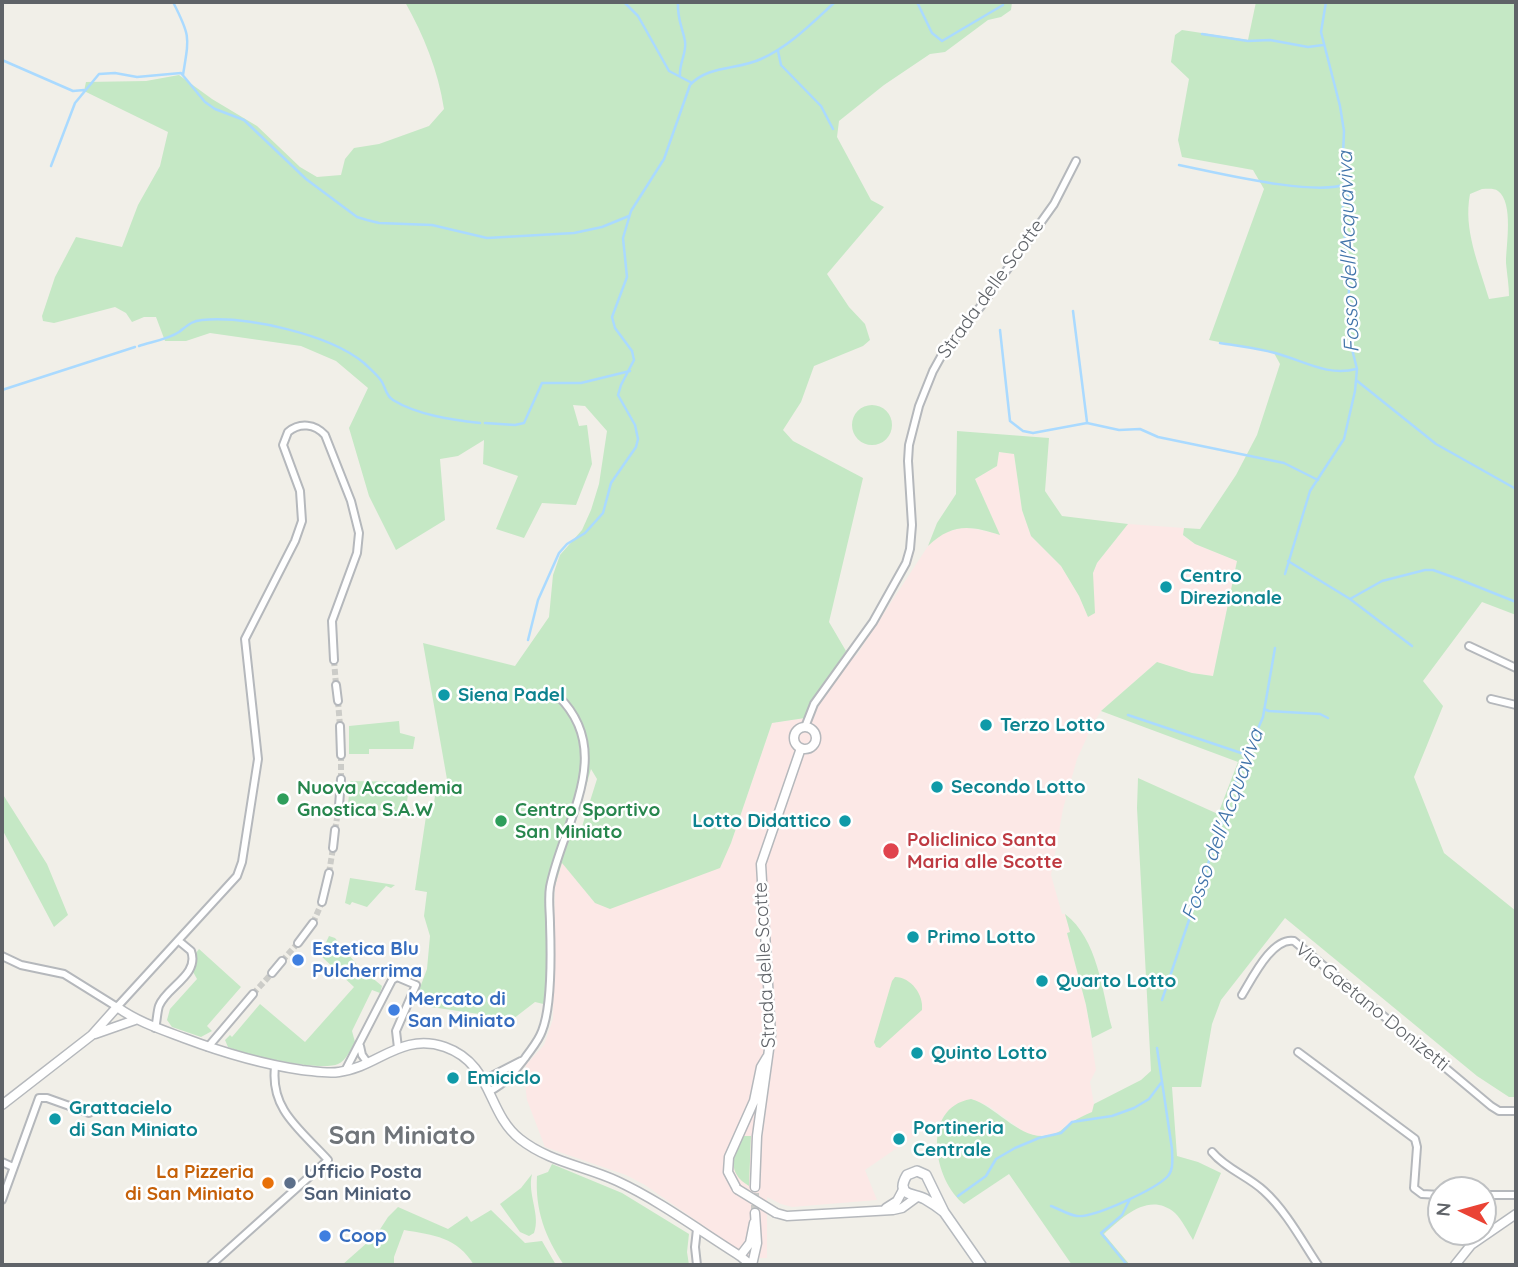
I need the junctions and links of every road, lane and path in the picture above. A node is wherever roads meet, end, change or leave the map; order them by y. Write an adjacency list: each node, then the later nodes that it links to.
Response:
1 (1076, 161): 11 (street, Strada delle Scotte)
2 (1469, 646): 4 (street)
3 (334, 660): 21 (street)
4 (1516, 668)
5 (336, 685): 8 (street)
6 (558, 695): 37 (street)
7 (1491, 699): 9 (street)
8 (338, 701)
9 (1516, 705)
10 (340, 726): 13 (street)
11 (805, 727): 12 (street, Strada delle Scotte); 12 (street, Strada delle Scotte)
12 (801, 748): 36 (street, Strada delle Scotte)
13 (341, 755)
14 (341, 779): 15 (street)
15 (339, 806)
16 (335, 830): 17 (street)
17 (333, 848)
18 (329, 873): 19 (street)
19 (322, 902)
20 (313, 923): 22 (street)
21 (179, 941): 28 (street); 30 (street)
22 (298, 943)
23 (2, 956): 28 (street)
24 (282, 961): 25 (street)
25 (272, 973)
26 (253, 994): 33 (street)
27 (1242, 995): 44 (street, Via Gaetano Donizetti)
28 (117, 1007): 29 (street); 31 (street)
29 (135, 1020): 30 (street); 31 (street)
30 (155, 1028): 33 (street)
31 (92, 1035): 43 (street)
32 (360, 1046): 34 (street); 38 (street); 40 (street)
33 (208, 1047): 39 (street)
34 (398, 1048): 38 (street); 41 (street)
35 (1298, 1052): 54 (street)
36 (769, 1055): 46 (street, Strada delle Scotte); 47 (street)
37 (525, 1058): 41 (street); 42 (street)
38 (367, 1062): 40 (street)
39 (275, 1067): 40 (street); 64 (street)
40 (345, 1071)
41 (484, 1080): 42 (street)
42 (490, 1091): 62 (street)
43 (2, 1105)
44 (1516, 1111)
45 (89, 1113): 50 (street)
46 (758, 1125): 47 (street); 52 (street, Strada delle Scotte)
47 (742, 1129): 59 (street, bridge)
48 (1212, 1152): 68 (street)
49 (2, 1162): 50 (street)
50 (13, 1167): 58 (street)
51 (929, 1185): 53 (main road); 57 (main road); 60 (main road)
52 (755, 1187)
53 (904, 1188): 57 (main road); 59 (street)
54 (1427, 1194)
55 (1497, 1195): 56 (street)
56 (1516, 1195)
57 (919, 1196): 59 (street); 60 (main road)
58 (2, 1200)
59 (886, 1209)
60 (944, 1212): 67 (main road)
61 (1516, 1214): 69 (street)
62 (697, 1230): 63 (street); 65 (street)
63 (740, 1256): 66 (street); 66 (street)
64 (211, 1265)
65 (697, 1265)
66 (751, 1265)
67 (981, 1265)
68 (1318, 1265)
69 (1455, 1265)

